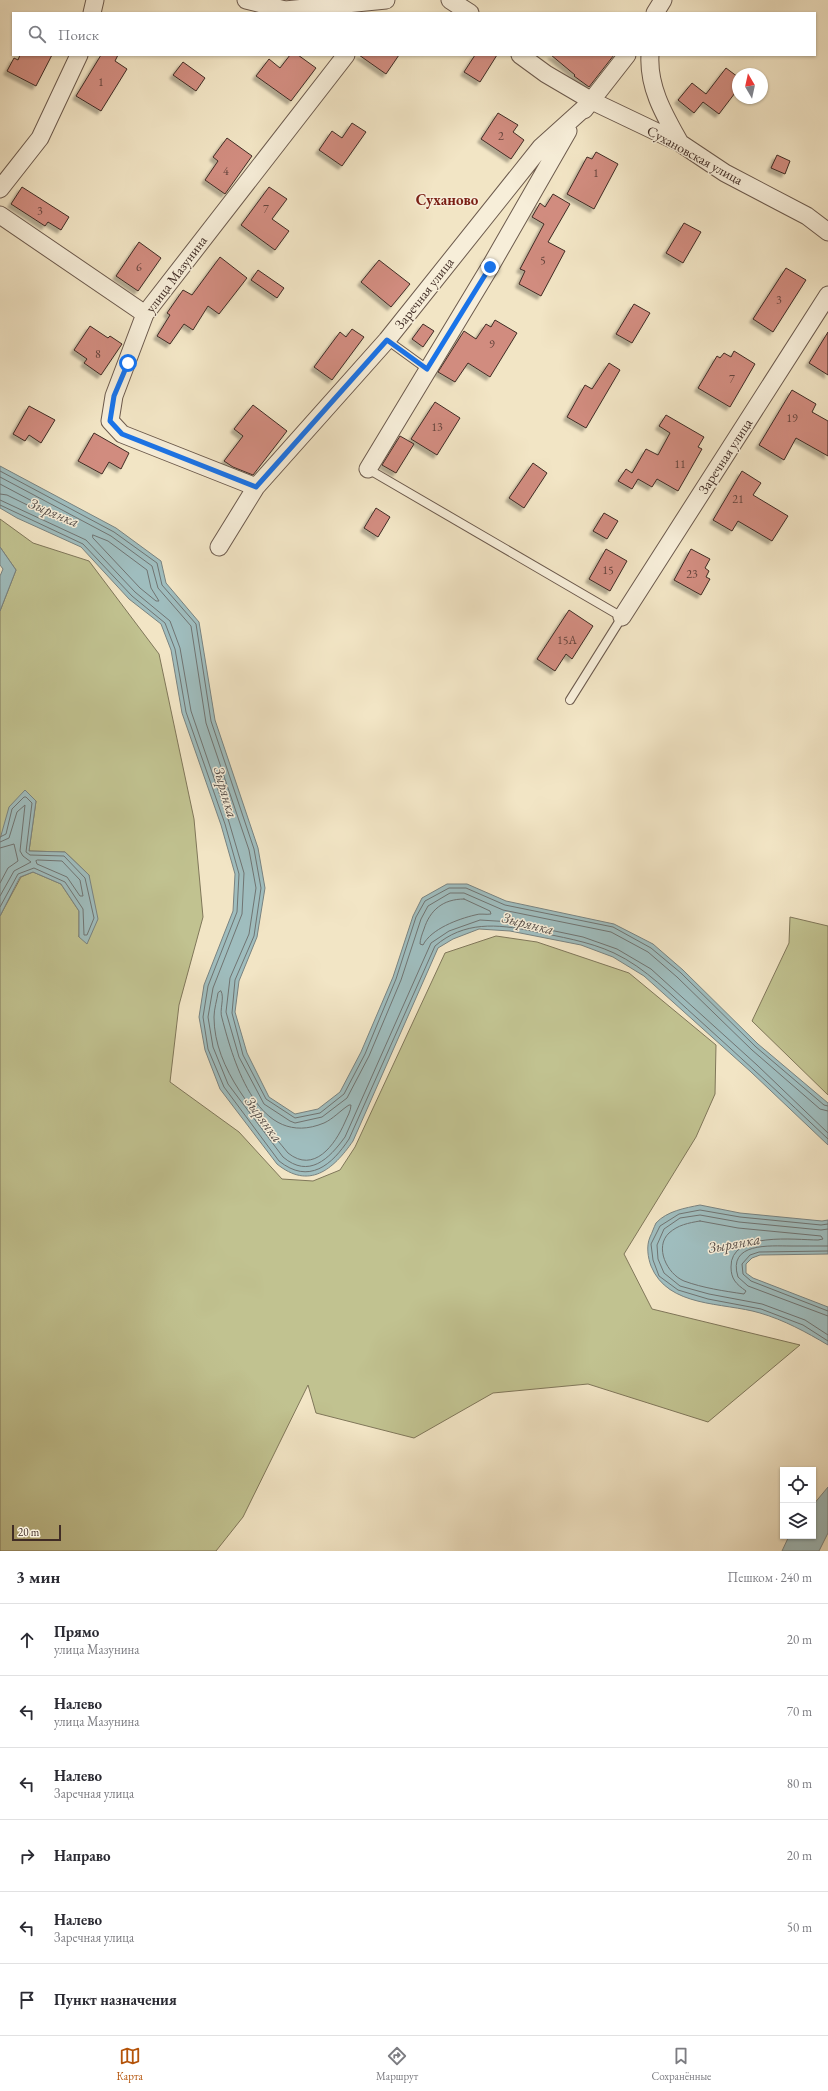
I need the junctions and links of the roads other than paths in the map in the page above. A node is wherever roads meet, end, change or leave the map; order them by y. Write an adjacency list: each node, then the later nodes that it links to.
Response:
1 (95, 0): 8 (street)
2 (246, 0): 7 (street)
3 (386, 0): 7 (street)
4 (397, 0): 9 (street)
5 (450, 0): 10 (street)
6 (663, 0): 11 (street)
7 (287, 11)
8 (92, 12)
9 (386, 12)
10 (468, 12)
11 (656, 12)
12 (79, 56): 20 (street)
13 (344, 56): 17 (street, улица Мазунина)
14 (521, 56): 18 (street, Сухановская улица)
15 (626, 56): 18 (street, Заречная улица)
16 (650, 56): 19 (street)
17 (332, 62): 24 (street, улица Мазунина)
18 (592, 101): 19 (street, Сухановская улица); 25 (street, Заречная улица); 26 (street, Заречная улица)
19 (680, 143): 22 (street, Сухановская улица)
20 (0, 189)
21 (0, 215): 24 (street)
22 (828, 232)
23 (828, 295): 30 (street, Заречная улица)
24 (145, 314): 28 (street, улица Мазунина)
25 (387, 340): 26 (lane); 28 (street, Заречная улица)
26 (427, 369): 27 (street, Заречная улица)
27 (368, 469): 30 (lane)
28 (256, 487): 29 (street, Заречная улица)
29 (219, 547)
30 (622, 617): 31 (lane)
31 (570, 700)

